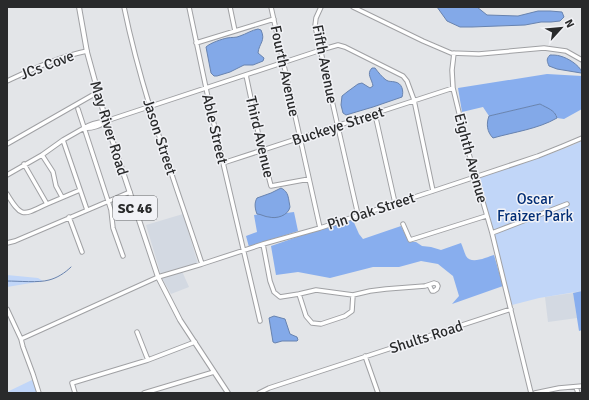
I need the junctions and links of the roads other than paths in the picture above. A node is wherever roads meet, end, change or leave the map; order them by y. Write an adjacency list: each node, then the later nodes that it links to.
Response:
1 (79, 7): 12 (main road, May River Road / SC 46)
2 (124, 7): 22 (street, Jason Street)
3 (189, 7): 10 (street, Able Street)
4 (230, 7): 9 (street)
5 (271, 7): 8 (street, Fourth Avenue)
6 (320, 7): 11 (street, Fifth Avenue)
7 (354, 7): 13 (street)
8 (274, 19): 9 (street); 15 (street, Fourth Avenue)
9 (235, 31): 10 (street)
10 (196, 43): 18 (street, Able Street)
11 (321, 50): 15 (street); 21 (street); 26 (street, Fifth Avenue)
12 (87, 51): 17 (street, JCs Cove); 20 (main road, May River Road / SC 46)
13 (454, 53): 14 (street); 19 (street, Eighth Avenue)
14 (582, 60)
15 (283, 63): 16 (street); 29 (street, Fourth Avenue)
16 (246, 75): 18 (street); 32 (street, Third Avenue)
17 (7, 81)
18 (206, 88): 22 (street); 34 (street, Able Street)
19 (452, 88): 21 (street, Buckeye Street); 37 (street, Eighth Avenue)
20 (98, 92): 25 (main road, May River Road / SC 46); 31 (street)
21 (414, 100): 24 (street, Buckeye Street); 40 (street)
22 (149, 106): 25 (street); 60 (street, Jason Street)
23 (78, 109): 27 (street)
24 (375, 114): 26 (street, Buckeye Street); 45 (street)
25 (106, 121): 27 (street); 41 (main road, May River Road / SC 46)
26 (338, 126): 29 (street, Buckeye Street); 49 (street, Fifth Avenue)
27 (84, 128): 30 (street); 44 (street)
28 (582, 138): 37 (street, Pin Oak Street)
29 (300, 139): 32 (street, Buckeye Street); 38 (street, Fourth Avenue)
30 (63, 140): 33 (street); 39 (street)
31 (7, 144)
32 (262, 151): 34 (street, Buckeye Street); 38 (street, Third Avenue)
33 (42, 155): 35 (street); 43 (street)
34 (223, 163): 57 (street, Able Street)
35 (24, 164): 36 (street); 46 (street)
36 (7, 175)
37 (475, 176): 40 (street, Pin Oak Street); 50 (street, Eighth Avenue)
38 (309, 179): 53 (street, Fourth Avenue)
39 (80, 190): 43 (street); 48 (street)
40 (434, 190): 45 (street, Pin Oak Street)
41 (130, 192): 44 (street); 61 (main road, May River Road / SC 46)
42 (7, 194): 46 (street)
43 (62, 197): 46 (street)
44 (108, 201): 48 (street); 59 (street)
45 (395, 203): 49 (street, Pin Oak Street)
46 (47, 204)
47 (567, 204): 54 (street)
48 (87, 210): 51 (street)
49 (358, 215): 53 (street, Pin Oak Street)
50 (486, 216): 52 (street); 54 (street, Eighth Avenue)
51 (69, 217): 55 (street); 58 (street)
52 (403, 224)
53 (320, 228): 56 (street, Pin Oak Street)
54 (492, 233): 66 (street, Eighth Avenue)
55 (7, 242)
56 (263, 244): 57 (street, Pin Oak Street); 63 (street)
57 (244, 251): 60 (street, Pin Oak Street); 67 (street, Able Street)
58 (82, 252)
59 (123, 256)
60 (202, 264): 61 (street, Pin Oak Street)
61 (158, 277): 69 (street, Pin Oak Street); 70 (main road, May River Road / SC 46)
62 (429, 285): 64 (street)
63 (299, 294): 64 (street); 64 (street)
64 (353, 295)
65 (7, 309): 69 (street)
66 (511, 309): 71 (street, Shults Road); 82 (street)
67 (260, 321)
68 (137, 332): 72 (street)
69 (21, 339): 76 (street)
70 (195, 342): 72 (street); 73 (main road, May River Road / SC 46)
71 (365, 356): 80 (street, Shults Road); 81 (street)
72 (148, 360): 77 (street)
73 (214, 372): 78 (street); 79 (main road, May River Road / SC 46)
74 (582, 386): 75 (street)
75 (576, 387): 83 (street); 84 (street)
76 (39, 393)
77 (75, 393)
78 (144, 393)
79 (228, 393)
80 (259, 393)
81 (378, 393)
82 (532, 393)
83 (535, 393)
84 (578, 393)

